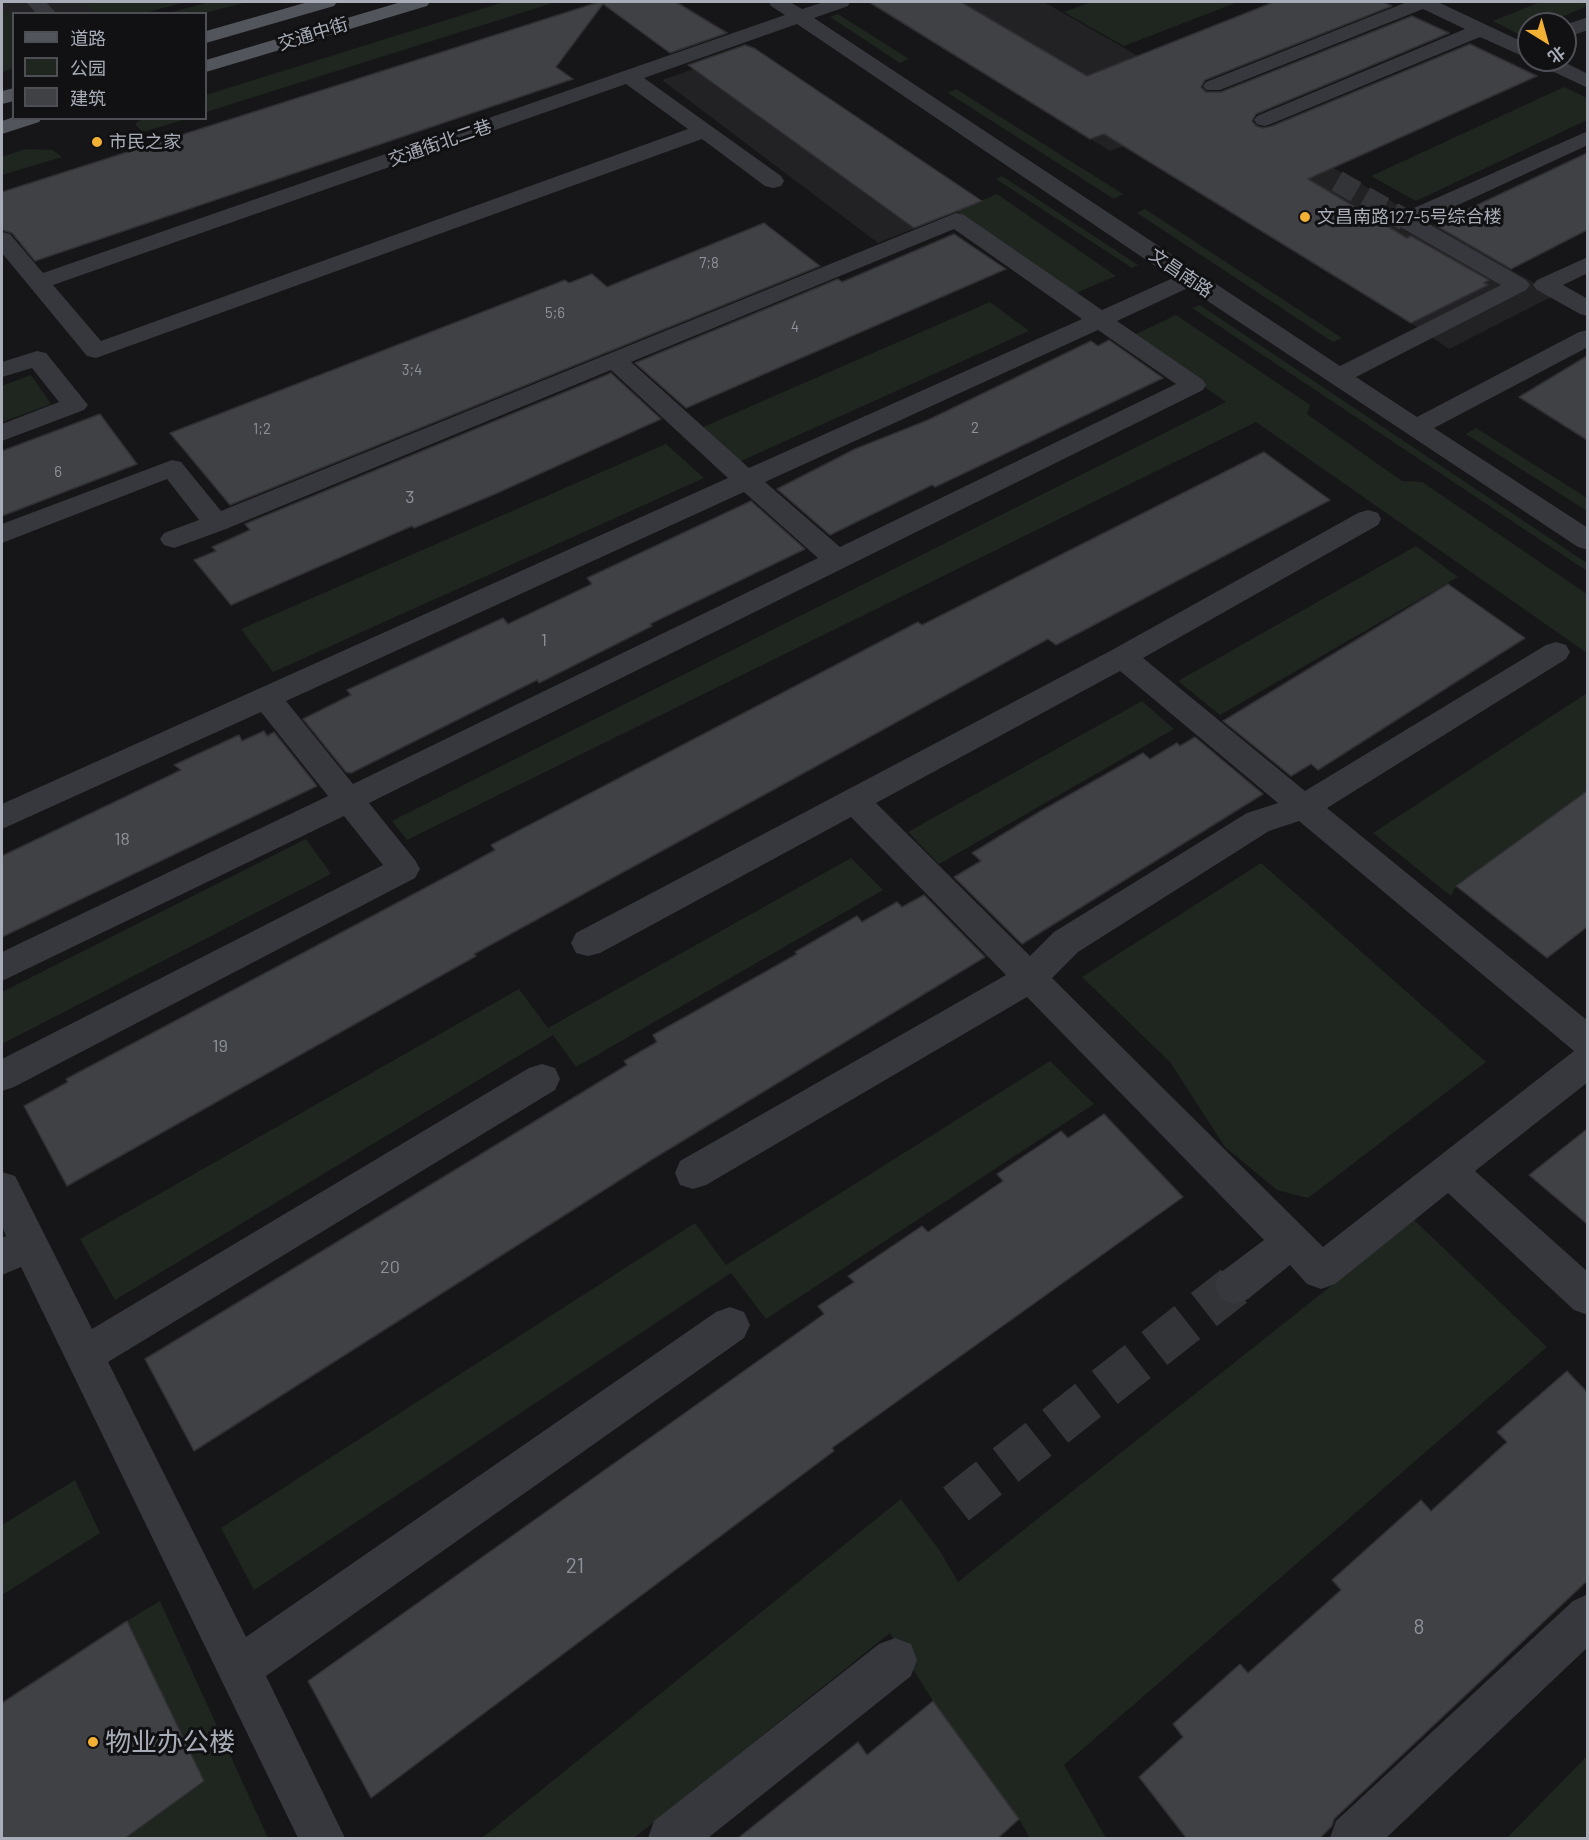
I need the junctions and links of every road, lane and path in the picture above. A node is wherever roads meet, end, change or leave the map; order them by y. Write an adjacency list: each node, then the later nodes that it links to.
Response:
1 (327, 2): 8 (main road, 交通中街)
2 (420, 2): 10 (main road, 交通中街)
3 (778, 2): 6 (street, 文昌南路)
4 (841, 2): 6 (street, 交通街北二巷)
5 (1423, 2): 7 (street); 14 (street)
6 (800, 15): 12 (street, 交通街北二巷); 23 (street, 文昌南路)
7 (1482, 29): 9 (street); 16 (street)
8 (207, 37)
9 (1517, 45)
10 (207, 66)
11 (1567, 72): 13 (street)
12 (630, 77): 18 (street); 24 (street, 交通街北二巷)
13 (1587, 82)
14 (1213, 86)
15 (26, 120): 17 (main road)
16 (1264, 120)
17 (2, 128)
18 (704, 131): 20 (street); 24 (street)
19 (1587, 136): 30 (street)
20 (773, 181)
21 (2, 239): 24 (street)
22 (1587, 264): 25 (street)
23 (1190, 279): 26 (street); 30 (street, 文昌南路)
24 (38, 282)
25 (1587, 309)
26 (1101, 320): 28 (street); 33 (street); 39 (street)
27 (1587, 337): 31 (street)
28 (615, 360): 33 (street); 35 (street)
29 (2, 370): 32 (street)
30 (1338, 377): 31 (street, 文昌南路)
31 (1415, 428): 38 (street, 文昌南路)
32 (2, 433)
33 (747, 480): 39 (street); 42 (street)
34 (1368, 519): 41 (street)
35 (216, 523): 36 (street); 37 (street)
36 (2, 534)
37 (174, 539)
38 (1587, 541)
39 (838, 560): 43 (street)
40 (1556, 652): 45 (street)
41 (1122, 657): 44 (street); 45 (street)
42 (266, 696): 43 (street); 46 (street)
43 (350, 799): 48 (street); 52 (street)
44 (854, 800): 47 (street); 49 (street)
45 (1304, 807): 49 (street); 50 (street)
46 (2, 817)
47 (588, 943)
48 (2, 967)
49 (1030, 978): 55 (street); 57 (street)
50 (1587, 1042)
51 (1587, 1061): 54 (street)
52 (2, 1076)
53 (542, 1078): 62 (street)
54 (1449, 1171): 57 (street); 60 (street)
55 (693, 1173)
56 (2, 1188): 58 (street)
57 (1292, 1241): 59 (street)
58 (15, 1251): 62 (street)
59 (1234, 1286)
60 (1587, 1297)
61 (730, 1325): 65 (street)
62 (84, 1355): 65 (street)
63 (1587, 1616): 68 (street)
64 (895, 1660): 67 (street)
65 (238, 1669): 66 (street)
66 (322, 1839)
67 (671, 1839)
68 (1353, 1839)

